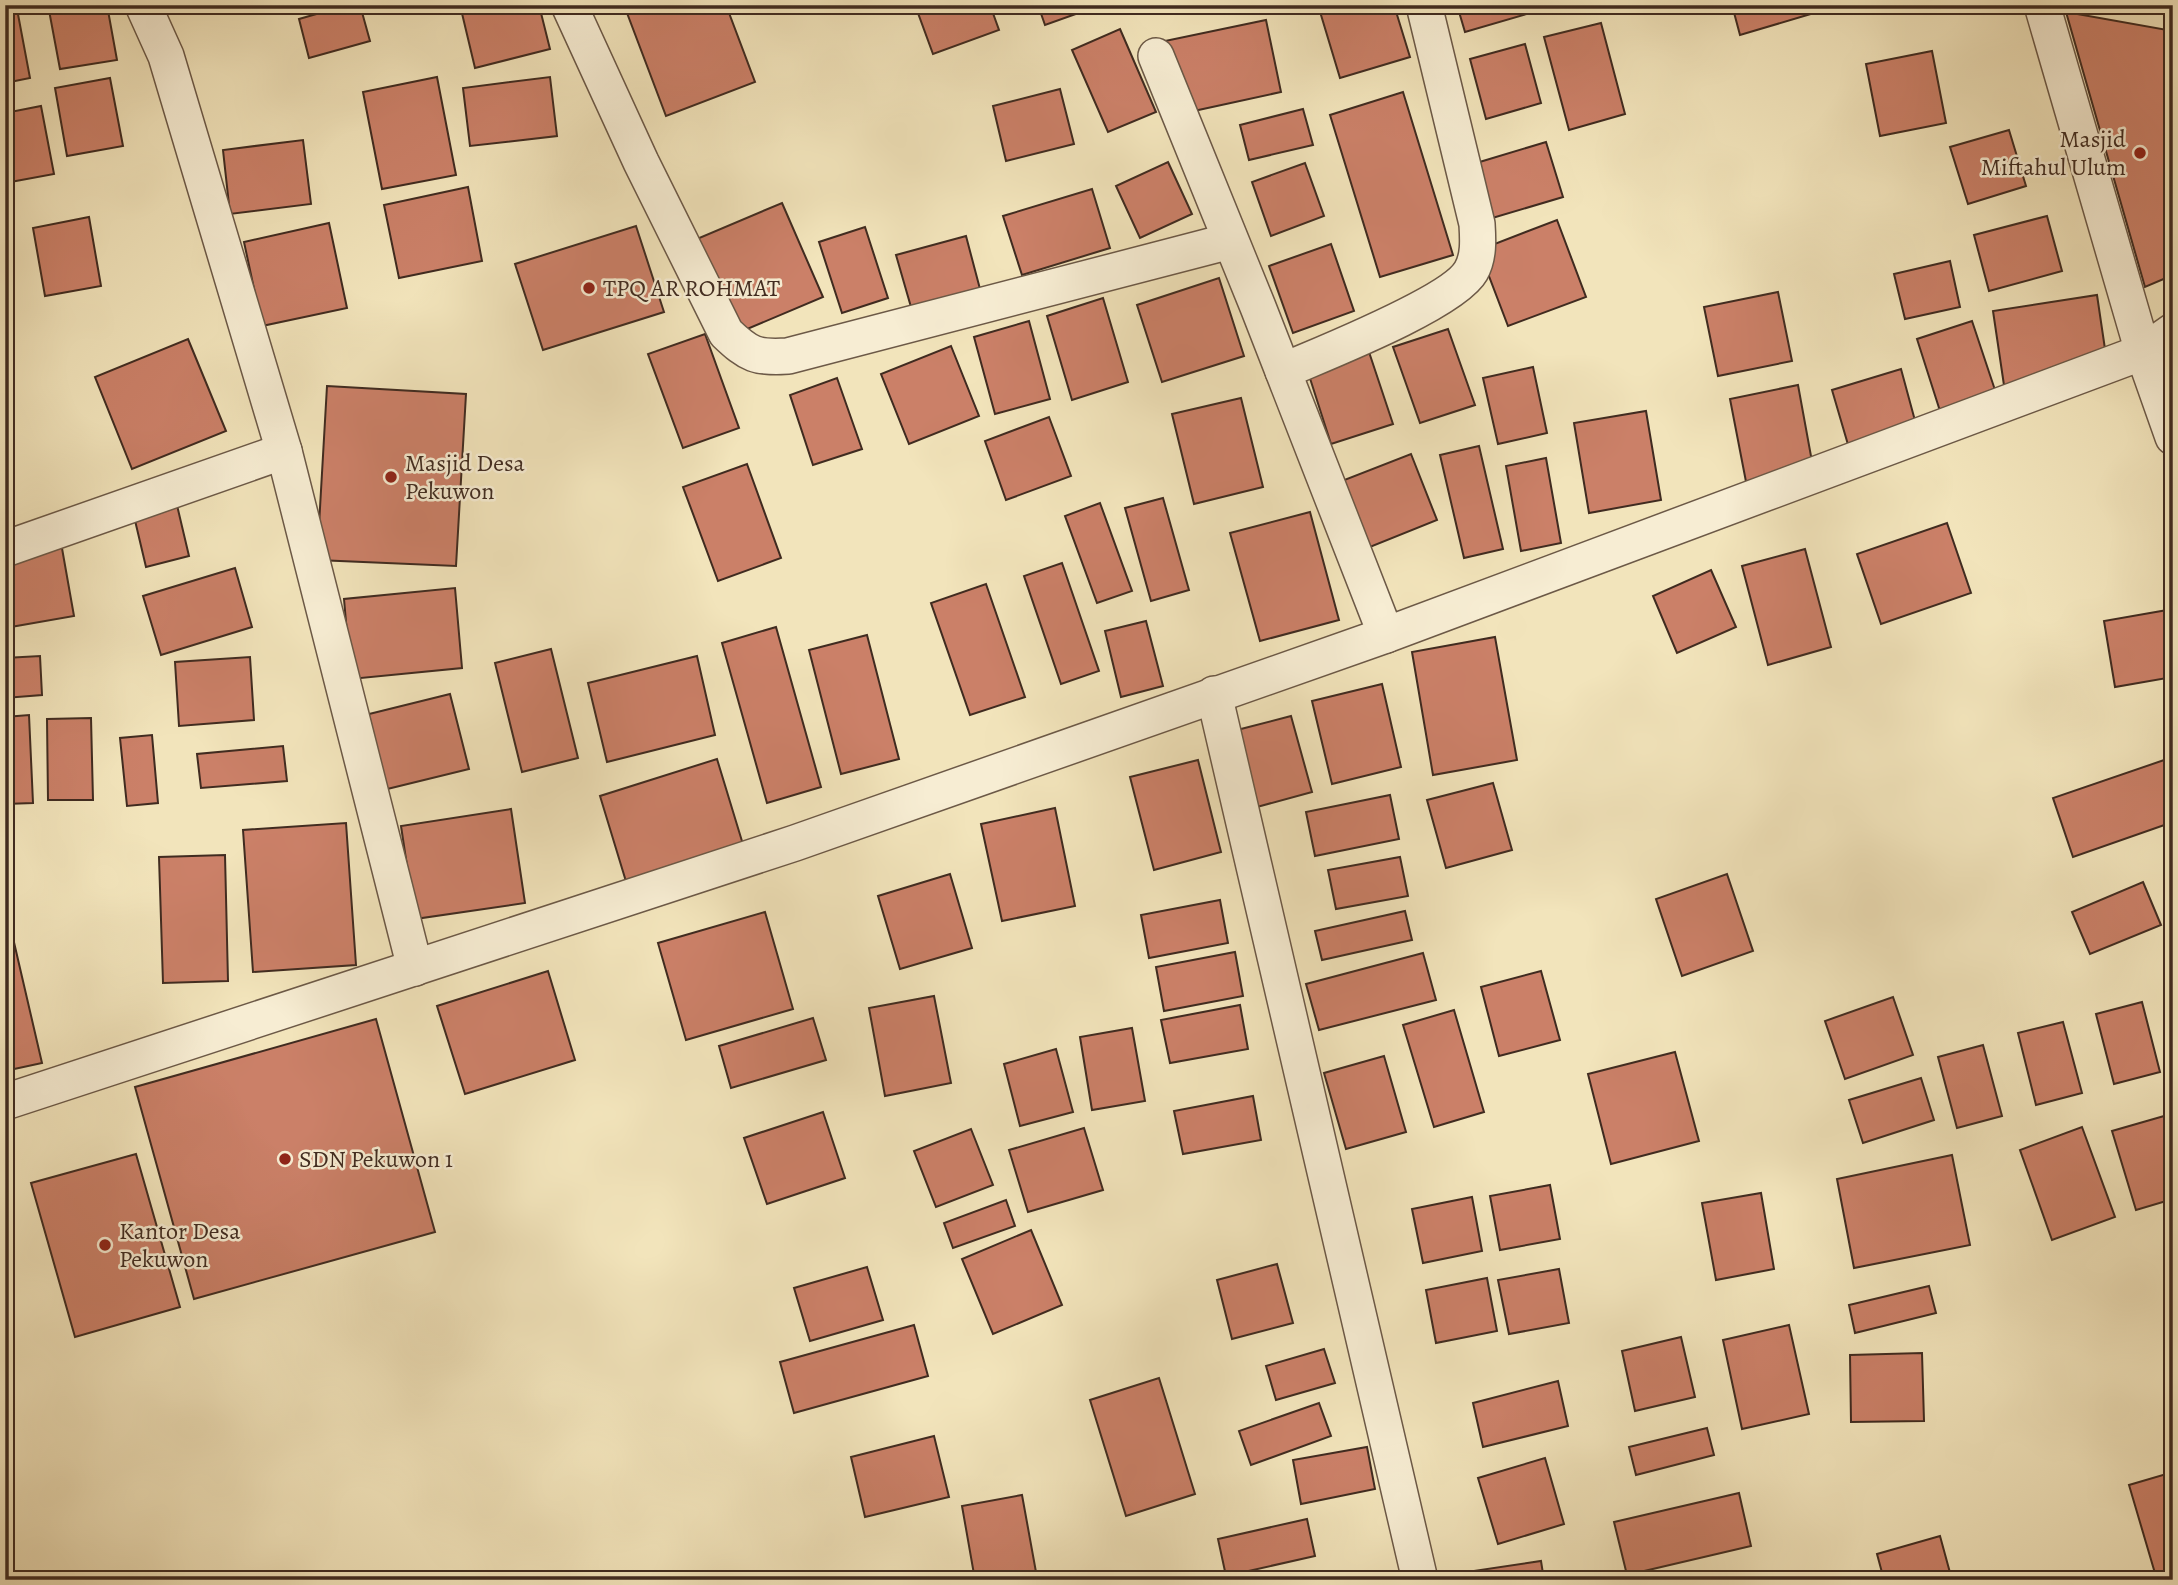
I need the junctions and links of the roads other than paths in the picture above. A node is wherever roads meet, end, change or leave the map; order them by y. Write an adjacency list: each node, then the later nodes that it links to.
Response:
1 (143, 5): 11 (street)
2 (569, 5): 6 (street)
3 (1424, 5): 9 (street)
4 (2042, 5): 8 (street)
5 (1156, 56): 6 (street)
6 (1230, 241): 9 (street)
7 (2173, 331): 8 (street)
8 (2143, 352): 10 (street); 13 (street)
9 (1283, 371): 13 (street)
10 (2173, 436)
11 (284, 451): 12 (street); 15 (street)
12 (5, 550)
13 (1386, 635): 14 (street)
14 (1214, 694): 15 (street); 17 (street)
15 (415, 968): 16 (street)
16 (5, 1102)
17 (1420, 1580)

